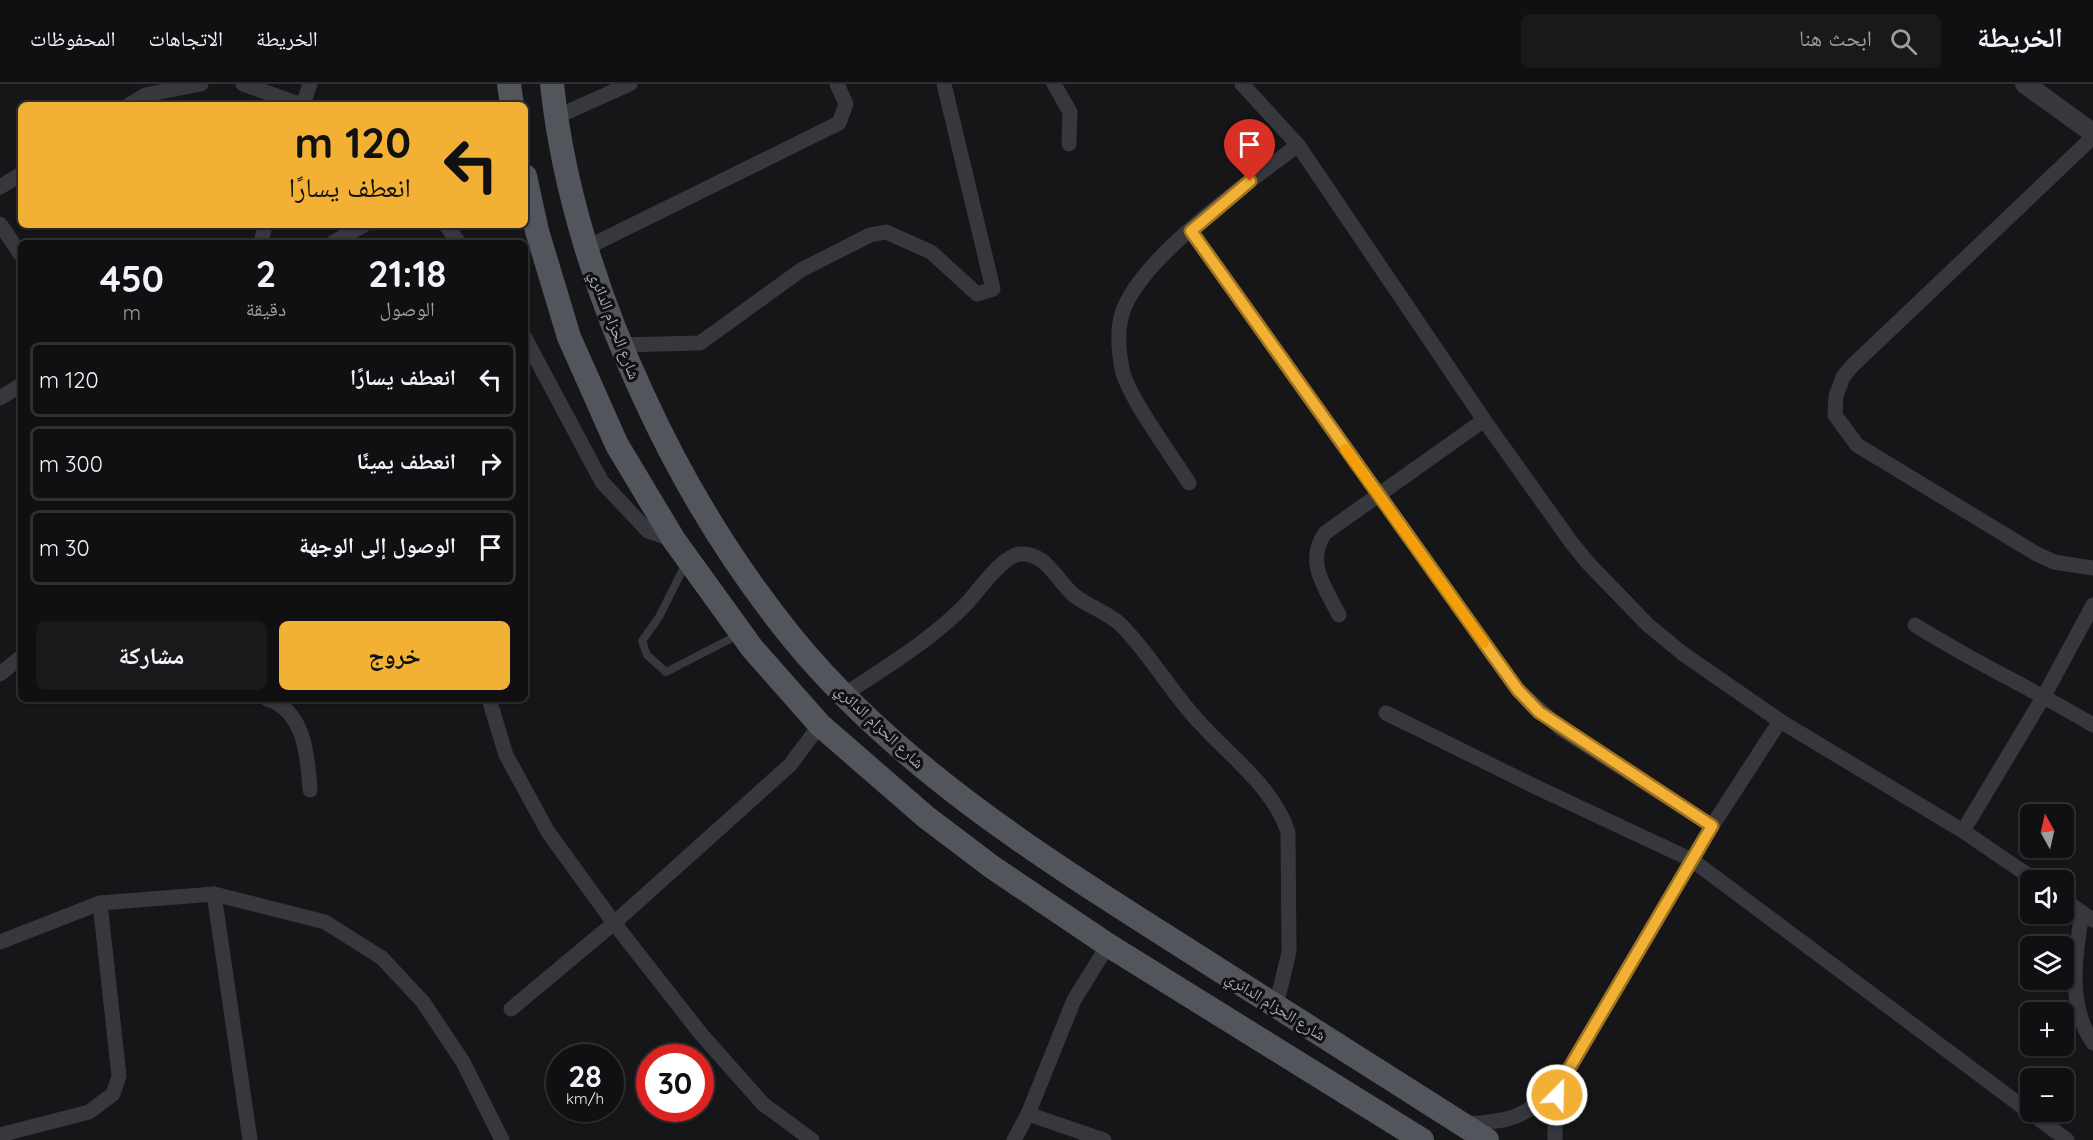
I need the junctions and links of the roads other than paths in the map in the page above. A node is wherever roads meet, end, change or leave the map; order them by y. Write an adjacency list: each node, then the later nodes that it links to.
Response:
1 (201, 84): 12 (street)
2 (243, 84): 13 (street)
3 (310, 84): 14 (street)
4 (509, 84): 15 (main road)
5 (552, 84): 16 (main road, شارع الحزام الدائري)
6 (630, 84): 16 (street)
7 (837, 84): 28 (street)
8 (944, 84): 31 (street)
9 (1054, 84): 19 (street)
10 (1242, 84): 20 (street)
11 (2025, 84): 17 (street)
12 (134, 102)
13 (294, 102)
14 (303, 102)
15 (512, 102)
16 (555, 117): 28 (main road, شارع الحزام الدائري)
17 (2093, 133)
18 (2093, 137): 38 (street)
19 (1069, 144)
20 (1298, 145): 26 (street); 34 (street)
21 (18, 176): 22 (street)
22 (0, 187)
23 (528, 190): 37 (main road)
24 (0, 224): 29 (street)
25 (359, 228): 27 (street)
26 (1191, 231): 35 (street); 36 (street)
27 (337, 240)
28 (586, 248): 31 (main road, شارع الحزام الدائري)
29 (18, 251)
30 (528, 344): 37 (street)
31 (619, 345): 46 (main road, شارع الحزام الدائري)
32 (18, 387): 33 (street)
33 (0, 398)
34 (1484, 420): 36 (street); 51 (street)
35 (1189, 483)
36 (1378, 495): 40 (street); 55 (street)
37 (681, 550): 42 (main road); 42 (lane)
38 (2093, 568)
39 (2093, 605): 47 (street)
40 (1339, 615)
41 (1915, 625): 47 (street)
42 (741, 633): 52 (main road)
43 (18, 659): 44 (street)
44 (1, 673): 45 (street)
45 (18, 674)
46 (844, 694): 66 (main road, شارع الحزام الدائري); 66 (street)
47 (2044, 696): 53 (street); 56 (street)
48 (277, 702): 54 (street)
49 (490, 702): 63 (street)
50 (1386, 712): 57 (street)
51 (1780, 721): 55 (street); 56 (street)
52 (820, 725): 63 (street); 65 (main road)
53 (2093, 725)
54 (310, 790)
55 (1712, 826): 57 (street)
56 (1963, 831): 58 (street)
57 (1692, 860): 69 (street); 81 (street)
58 (2020, 870)
59 (214, 894): 60 (street); 73 (street); 74 (street)
60 (100, 903): 64 (street); 72 (street)
61 (2074, 907): 62 (street)
62 (2088, 916): 68 (street)
63 (614, 923): 67 (street); 75 (street)
64 (0, 942)
65 (1108, 945): 70 (street); 78 (main road)
66 (1276, 1006): 71 (main road, شارع الحزام الدائري)
67 (511, 1010)
68 (2093, 1043)
69 (1560, 1084): 71 (street); 80 (street)
70 (1028, 1114): 76 (street); 77 (street)
71 (1462, 1124): 79 (main road, شارع الحزام الدائري)
72 (0, 1135)
73 (250, 1140)
74 (502, 1140)
75 (812, 1140)
76 (1014, 1140)
77 (1104, 1140)
78 (1422, 1140)
79 (1487, 1140)
80 (1555, 1140)
81 (2067, 1140)

